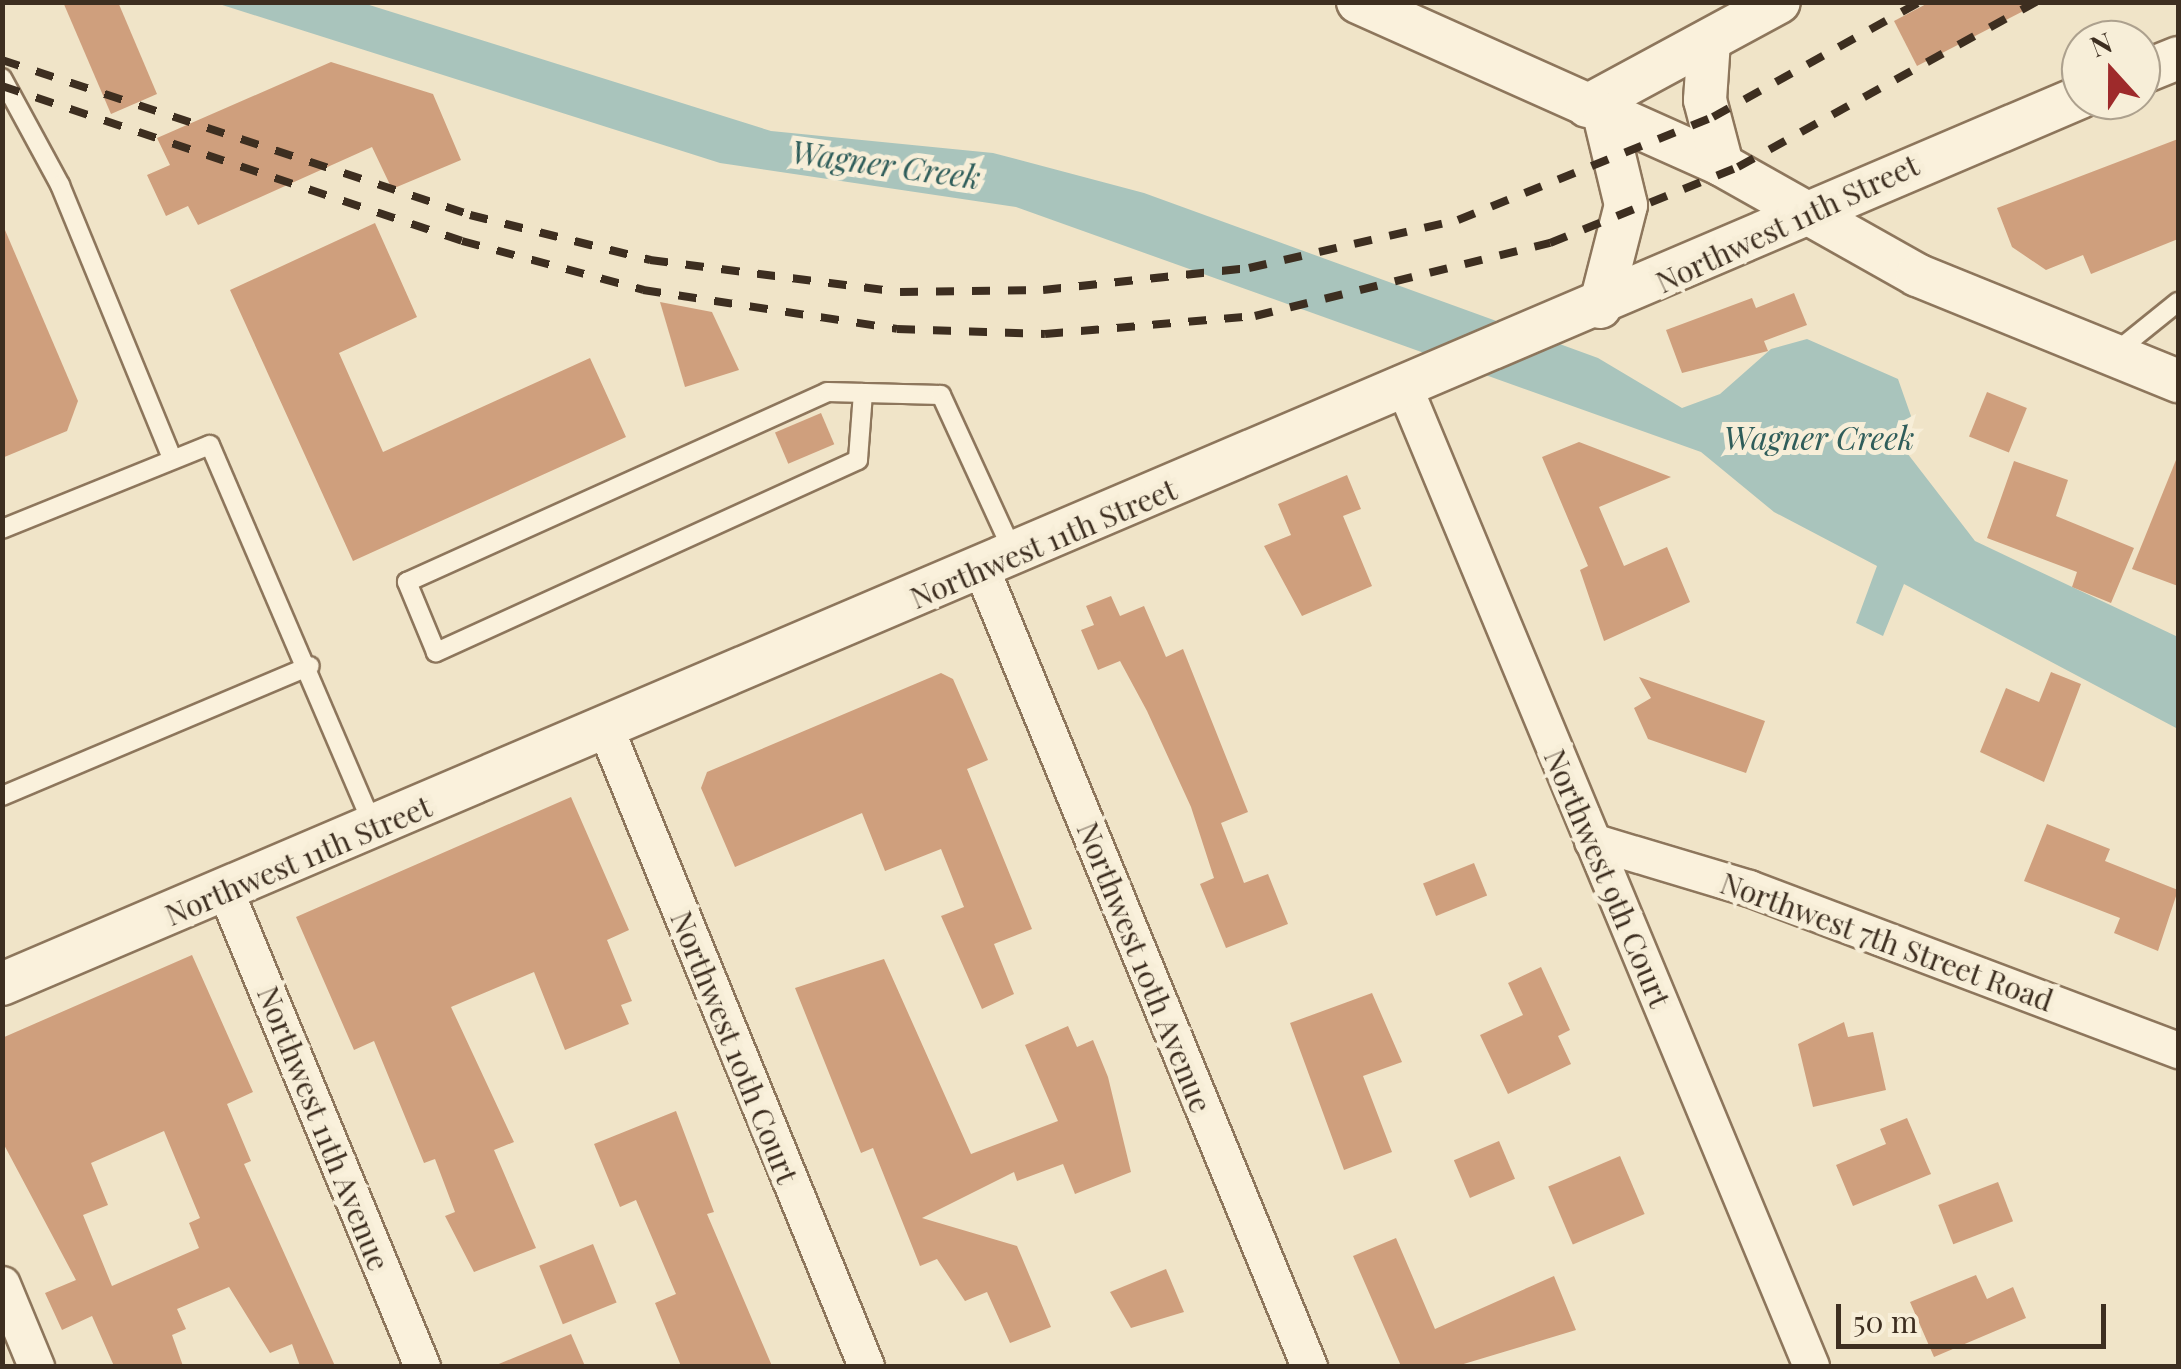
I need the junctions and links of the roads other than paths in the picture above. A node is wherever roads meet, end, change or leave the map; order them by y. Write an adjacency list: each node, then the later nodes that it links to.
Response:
1 (1358, 2): 6 (street)
2 (1779, 2): 3 (street)
3 (1709, 42): 6 (street); 7 (street)
4 (2, 78): 15 (lane)
5 (2061, 106): 8 (street, Northwest 11th Street)
6 (1596, 110): 7 (street); 10 (street)
7 (1722, 166): 8 (street)
8 (1808, 216): 10 (street, Northwest 11th Street); 11 (street)
9 (2178, 302): 11 (lane)
10 (1600, 307): 13 (street, Northwest 11th Street)
11 (2112, 355): 12 (street)
12 (2178, 380)
13 (1420, 383): 17 (street, Northwest 11th Street); 22 (street, Northwest 9th Court)
14 (863, 393): 14 (lane); 17 (lane)
15 (172, 458): 16 (lane); 18 (lane)
16 (2, 529)
17 (998, 561): 19 (street, Northwest 11th Street); 30 (street, Northwest 10th Avenue)
18 (310, 666): 20 (lane); 21 (lane)
19 (605, 728): 21 (street, Northwest 11th Street); 29 (street, Northwest 10th Court)
20 (2, 796)
21 (374, 829): 23 (street, Northwest 11th Street)
22 (1592, 841): 25 (street, Northwest 7th Street Road); 31 (street, Northwest 9th Court)
23 (225, 890): 24 (street, Northwest 11th Street); 28 (street, Northwest 11th Avenue)
24 (2, 984)
25 (2178, 1050)
26 (2, 1284): 27 (street)
27 (36, 1366)
28 (422, 1366)
29 (866, 1366)
30 (1309, 1366)
31 (1811, 1366)

